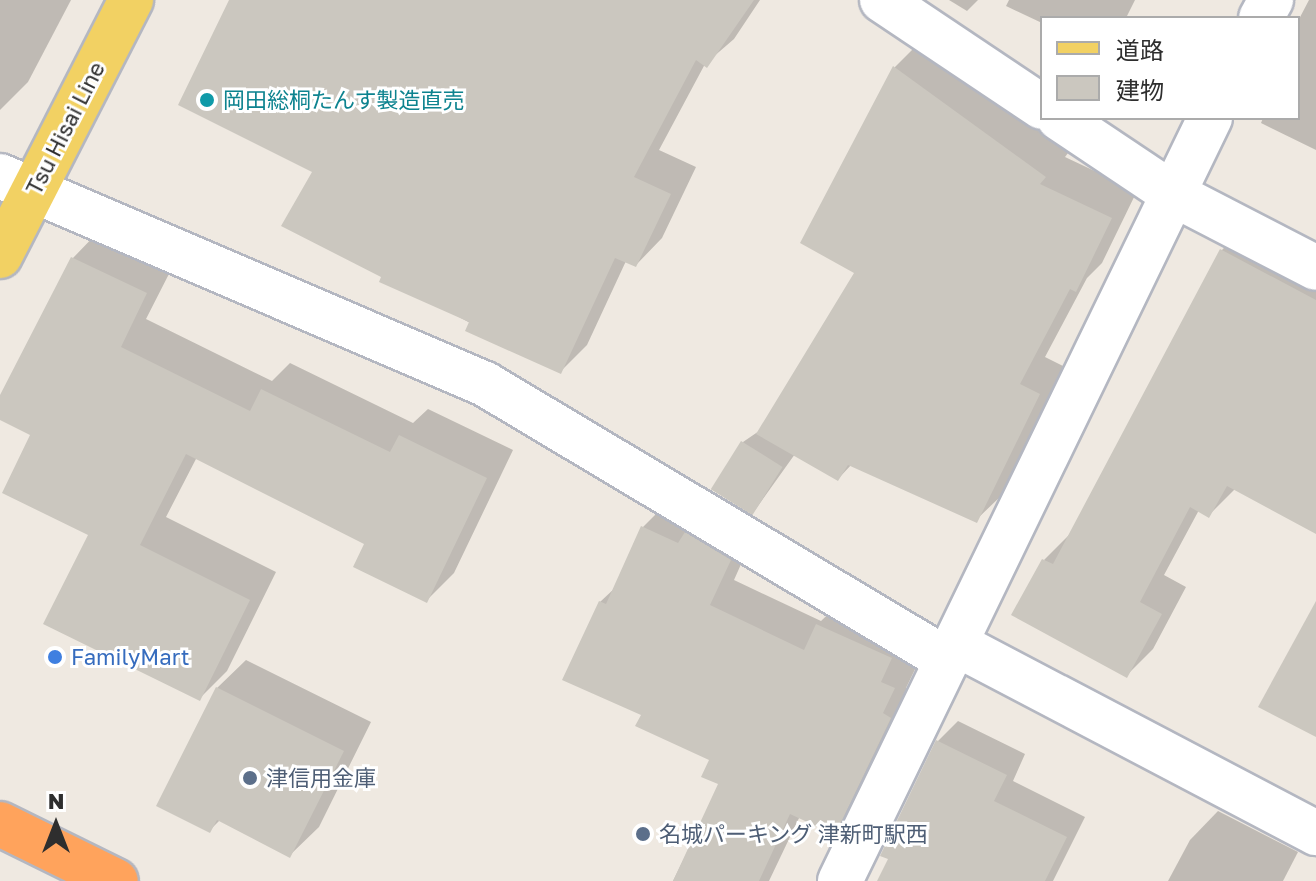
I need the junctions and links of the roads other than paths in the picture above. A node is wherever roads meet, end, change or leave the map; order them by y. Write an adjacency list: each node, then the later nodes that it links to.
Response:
1 (131, 0): 6 (main road, Tsu Hisai Line)
2 (882, 0): 3 (street)
3 (1040, 106)
4 (1062, 120): 7 (street)
5 (1209, 120): 7 (street)
6 (16, 184): 8 (main road, Tsu Hisai Line); 10 (street)
7 (1171, 193): 9 (street); 10 (street)
8 (0, 256)
9 (1316, 268)
10 (952, 652): 12 (street); 14 (street)
11 (0, 824): 13 (highway)
12 (1316, 833)
13 (116, 881)
14 (840, 881)

